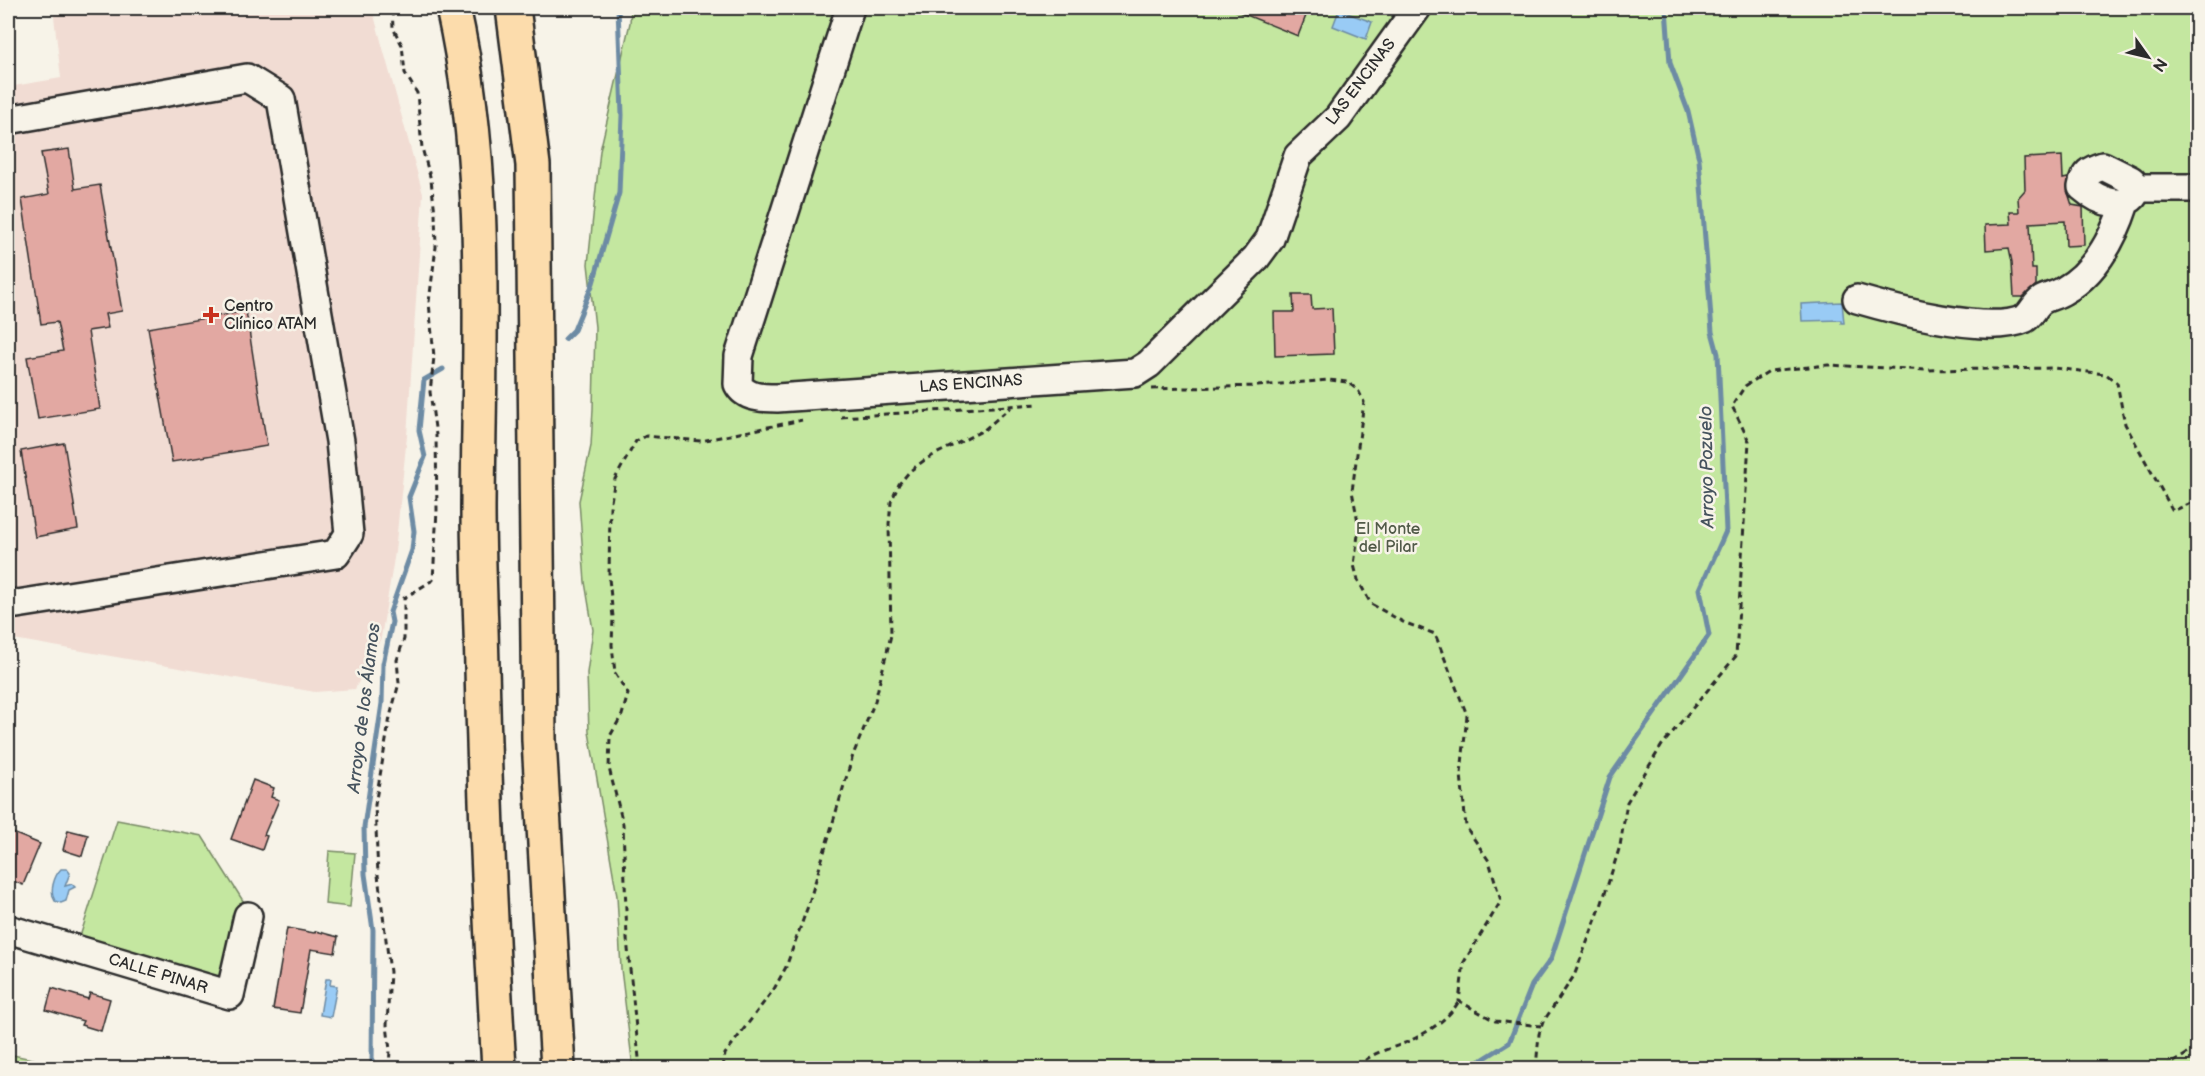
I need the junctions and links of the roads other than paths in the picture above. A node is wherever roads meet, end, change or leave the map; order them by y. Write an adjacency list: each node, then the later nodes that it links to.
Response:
1 (453, 8): 11 (highway)
2 (513, 8): 12 (highway)
3 (850, 8): 4 (street, LAS ENCINAS)
4 (1417, 8)
5 (8, 120): 8 (street)
6 (2198, 188): 7 (street)
7 (1857, 299)
8 (8, 602)
9 (248, 916): 10 (street, CALLE PINAR)
10 (8, 929)
11 (499, 1068)
12 (558, 1068)

